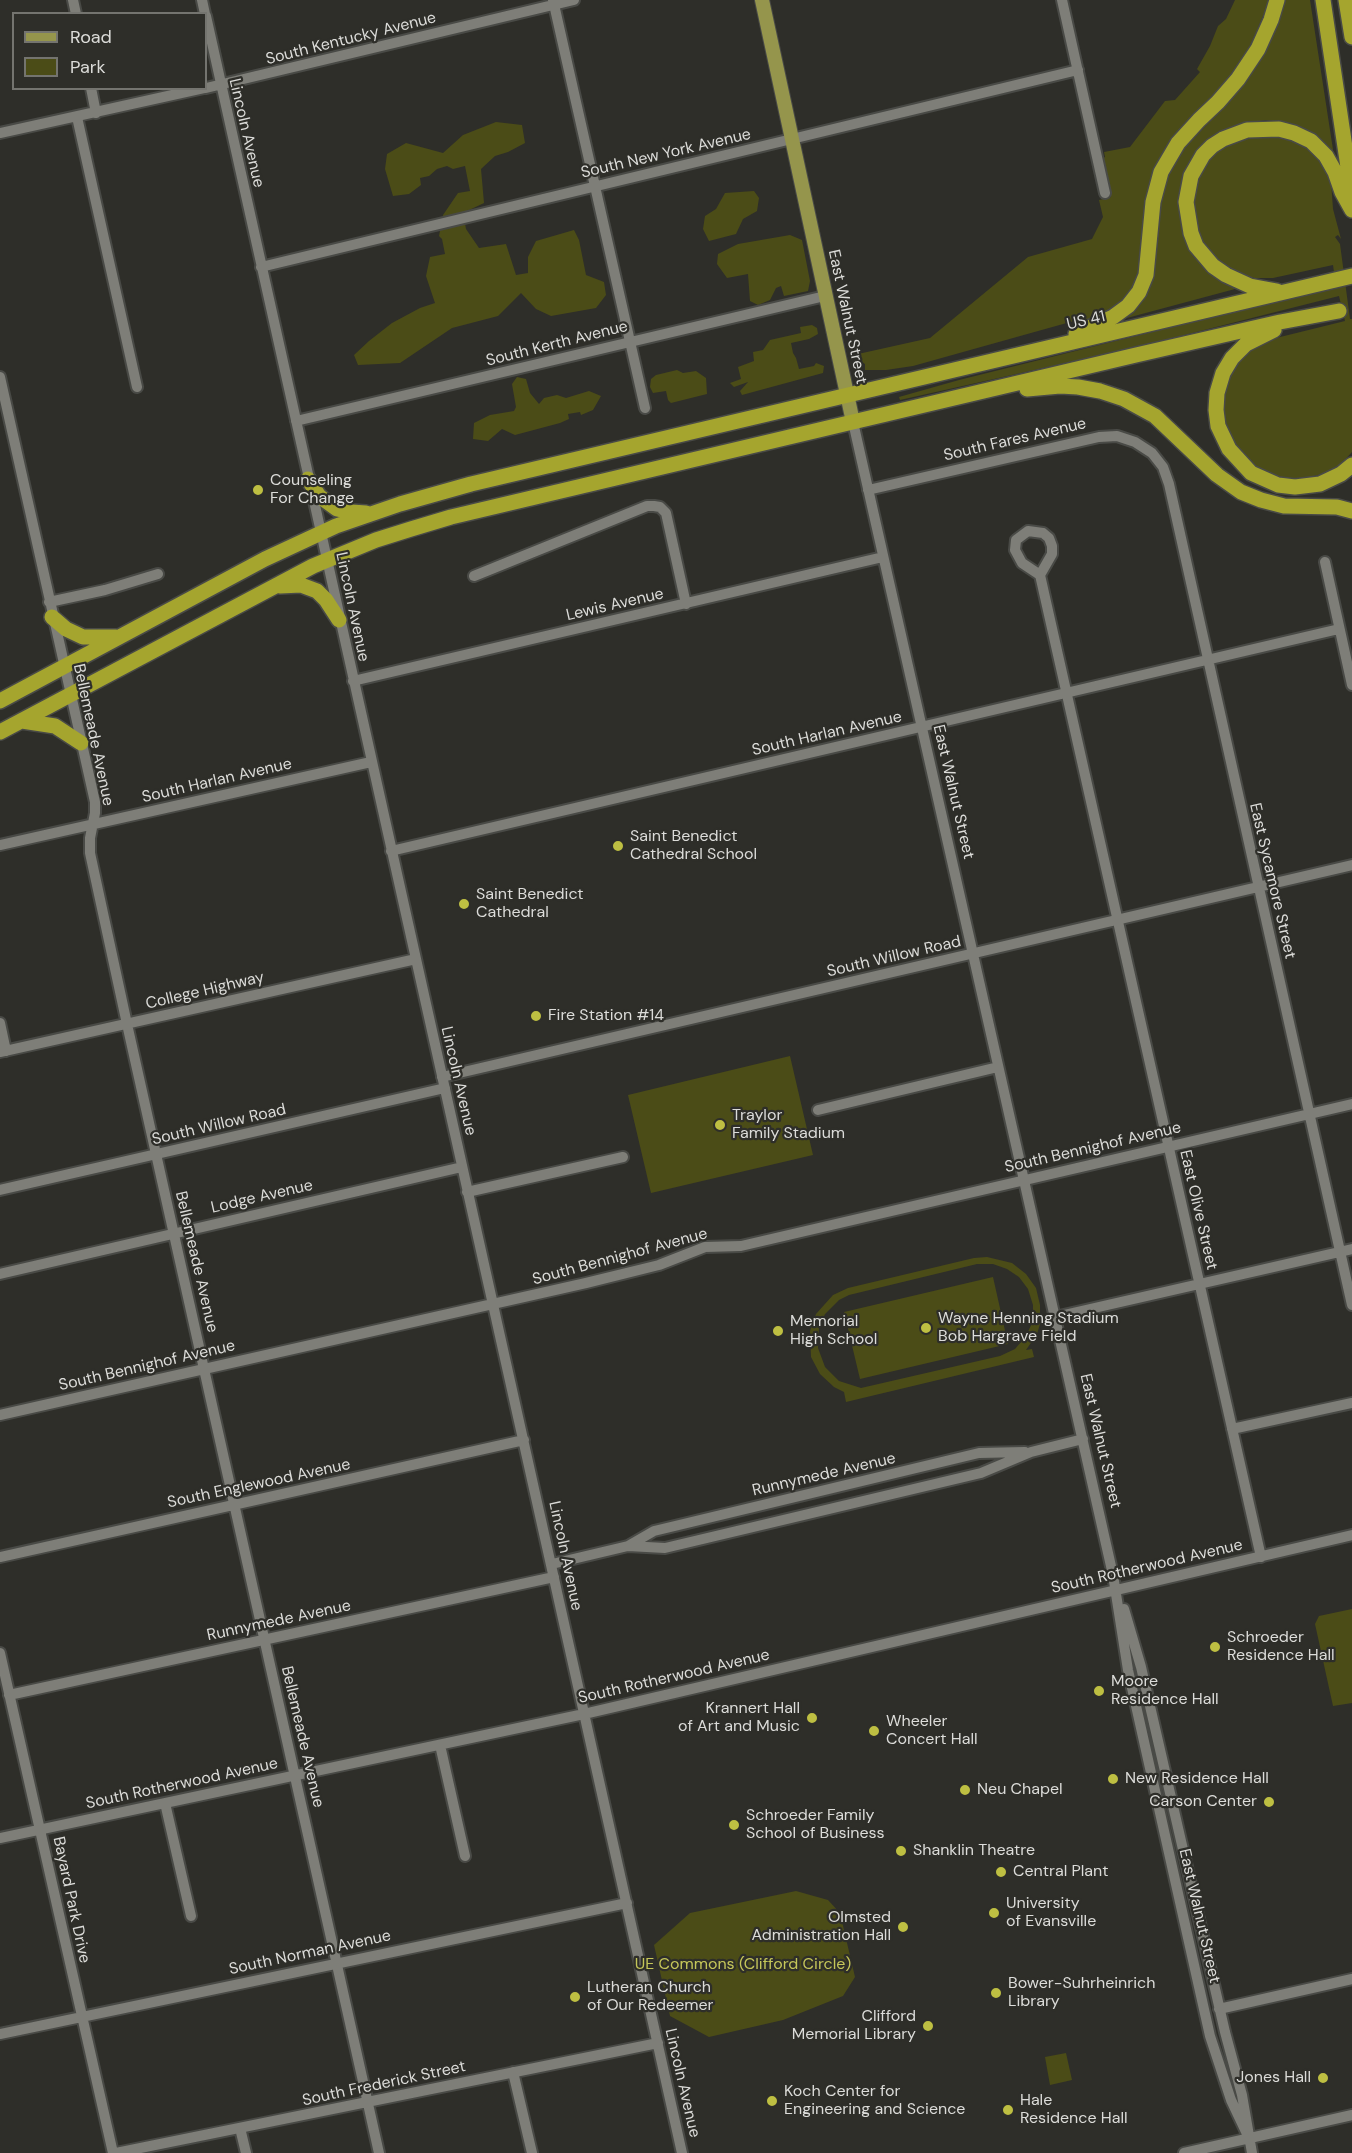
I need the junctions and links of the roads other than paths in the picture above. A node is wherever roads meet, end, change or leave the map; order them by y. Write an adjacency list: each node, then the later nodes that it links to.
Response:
1 (574, 0): 7 (street, South Kentucky Avenue)
2 (762, 0): 18 (main road, East Walnut Street)
3 (1062, 0): 10 (street)
4 (1277, 0): 29 (highway)
5 (1323, 0): 21 (highway)
6 (1346, 0): 9 (highway)
7 (554, 2): 11 (street, South Kentucky Avenue); 19 (street)
8 (207, 24): 11 (street, Lincoln Avenue)
9 (1352, 38)
10 (1078, 70): 18 (street, South New York Avenue); 20 (street)
11 (220, 85): 12 (street, South Kentucky Avenue); 23 (street, Lincoln Avenue)
12 (207, 88)
13 (91, 90): 15 (street)
14 (196, 90): 15 (street, South Kentucky Avenue)
15 (96, 113): 16 (street, South Kentucky Avenue)
16 (77, 117): 17 (street, South Kentucky Avenue); 31 (street)
17 (0, 133)
18 (792, 140): 19 (street, South New York Avenue); 26 (main road, East Walnut Street)
19 (596, 186): 23 (street, South New York Avenue); 28 (street)
20 (1105, 193)
21 (1352, 194)
22 (1352, 210): 25 (highway)
23 (261, 267): 36 (street, Lincoln Avenue)
24 (1352, 276): 25 (highway, US 41 / US 41)
25 (1294, 290): 29 (highway, US 41 / US 41)
26 (825, 296): 28 (street, South Kerth Avenue); 32 (main road, East Walnut Street)
27 (1346, 309): 33 (highway); 39 (highway)
28 (630, 342): 34 (street); 36 (street, South Kerth Avenue)
29 (1027, 353): 32 (highway, US 41 / US 41)
30 (0, 377): 35 (street, Bellemeade Avenue)
31 (137, 387)
32 (847, 396): 37 (main road, East Walnut Street); 43 (highway, US 41)
33 (938, 402): 37 (highway); 42 (highway)
34 (645, 408)
35 (4, 415): 53 (street, Bellemeade Avenue)
36 (296, 422): 40 (street, Lincoln Avenue)
37 (853, 422): 41 (street, East Walnut Street); 46 (highway)
38 (1161, 464): 41 (street, South Fares Avenue); 57 (street, East Sycamore Street)
39 (1352, 465)
40 (308, 479): 43 (highway); 44 (street, Lincoln Avenue)
41 (868, 490): 45 (street, East Walnut Street)
42 (1352, 511)
43 (372, 513): 44 (highway, US 41)
44 (320, 533): 46 (street, Lincoln Avenue); 56 (highway, US 41)
45 (883, 557): 52 (street, Lewis Avenue); 65 (street, East Walnut Street)
46 (326, 560): 51 (highway); 54 (street, Lincoln Avenue)
47 (1325, 562): 55 (street)
48 (158, 574): 53 (street)
49 (1040, 575): 61 (street, East Olive Street)
50 (474, 576): 52 (street)
51 (271, 587): 54 (highway); 62 (highway)
52 (686, 604): 59 (street, Lewis Avenue)
53 (51, 610): 56 (highway); 58 (street, Bellemeade Avenue)
54 (339, 620): 59 (street, Lincoln Avenue)
55 (1339, 629): 57 (street, South Harlan Avenue); 60 (street)
56 (122, 636): 58 (highway, US 41)
57 (1207, 660): 61 (street, South Harlan Avenue); 73 (street, East Sycamore Street)
58 (64, 668): 62 (street, Bellemeade Avenue); 63 (highway, US 41)
59 (353, 681): 68 (street, Lincoln Avenue)
60 (1352, 685)
61 (1065, 694): 65 (street, South Harlan Avenue); 74 (street, East Olive Street)
62 (70, 695): 64 (highway); 67 (street, Bellemeade Avenue)
63 (0, 702)
64 (22, 721): 66 (highway); 67 (highway)
65 (921, 727): 71 (street, South Harlan Avenue); 75 (street, East Walnut Street)
66 (0, 732)
67 (81, 743): 69 (street, Bellemeade Avenue)
68 (371, 762): 69 (street, South Harlan Avenue); 71 (street, Lincoln Avenue)
69 (93, 824): 70 (street, South Harlan Avenue); 78 (street, Bellemeade Avenue)
70 (0, 845)
71 (391, 851): 76 (street, Lincoln Avenue)
72 (1352, 865): 73 (street, South Willow Road)
73 (1258, 887): 74 (street, South Willow Road); 84 (street, East Sycamore Street)
74 (1117, 920): 75 (street, South Willow Road); 85 (street, East Olive Street)
75 (973, 954): 80 (street, East Walnut Street); 81 (street, South Willow Road)
76 (416, 959): 78 (street, College Highway); 81 (street, Lincoln Avenue)
77 (0, 1023): 79 (street)
78 (127, 1024): 79 (street, College Highway); 86 (street, Bellemeade Avenue)
79 (3, 1051)
80 (998, 1067): 83 (street); 89 (street, East Walnut Street)
81 (443, 1083): 86 (street, South Willow Road); 88 (street, Lincoln Avenue)
82 (1352, 1104): 84 (street, South Bennighof Avenue)
83 (818, 1110)
84 (1310, 1113): 85 (street, South Bennighof Avenue); 94 (street, East Sycamore Street)
85 (1169, 1146): 89 (street, South Bennighof Avenue); 96 (street, East Olive Street)
86 (156, 1155): 90 (street, South Willow Road); 92 (street, Bellemeade Avenue)
87 (623, 1157): 91 (street)
88 (462, 1167): 91 (street, Lincoln Avenue); 92 (street, Lodge Avenue)
89 (1024, 1180): 97 (street, South Bennighof Avenue); 99 (street, East Walnut Street)
90 (0, 1190)
91 (467, 1192): 97 (street, Lincoln Avenue)
92 (174, 1235): 95 (street, Lodge Avenue); 100 (street, Bellemeade Avenue)
93 (1352, 1249): 94 (street)
94 (1340, 1251): 96 (street); 98 (street, East Sycamore Street)
95 (0, 1274)
96 (1200, 1285): 99 (street); 103 (street, East Olive Street)
97 (492, 1304): 100 (street, South Bennighof Avenue); 104 (street, Lincoln Avenue)
98 (1352, 1305)
99 (1055, 1317): 105 (street, East Walnut Street)
100 (204, 1369): 102 (street, South Bennighof Avenue); 107 (street, Bellemeade Avenue)
101 (1352, 1403): 103 (street)
102 (0, 1415)
103 (1232, 1429): 111 (street, East Olive Street)
104 (524, 1440): 107 (street, South Englewood Avenue); 112 (street, Lincoln Avenue)
105 (1083, 1440): 106 (street, Runnymede Avenue); 114 (street, East Walnut Street)
106 (1031, 1452): 109 (street, Runnymede Avenue); 109 (street, Runnymede Avenue)
107 (234, 1504): 110 (street, South Englewood Avenue); 115 (street, Bellemeade Avenue)
108 (1352, 1535): 111 (street, South Rotherwood Avenue)
109 (628, 1546): 112 (street, Runnymede Avenue)
110 (0, 1557)
111 (1261, 1557): 114 (street, South Rotherwood Avenue)
112 (552, 1564): 113 (street, Lincoln Avenue)
113 (554, 1577): 115 (street, Runnymede Avenue); 118 (street, Lincoln Avenue)
114 (1116, 1589): 118 (street, South Rotherwood Avenue); 129 (street, East Walnut Street); 137 (street, East Walnut Street)
115 (265, 1640): 117 (street, Runnymede Avenue); 120 (street, Bellemeade Avenue)
116 (0, 1653): 117 (street, Bayard Park Drive)
117 (9, 1695): 122 (street, Bayard Park Drive)
118 (584, 1714): 119 (street, South Rotherwood Avenue); 125 (street, Lincoln Avenue)
119 (440, 1745): 120 (street, South Rotherwood Avenue); 124 (street)
120 (295, 1776): 121 (street, South Rotherwood Avenue); 127 (street, Bellemeade Avenue)
121 (165, 1803): 122 (street, South Rotherwood Avenue); 126 (street)
122 (40, 1830): 123 (street, South Rotherwood Avenue); 130 (street, Bayard Park Drive)
123 (0, 1838)
124 (465, 1856)
125 (627, 1903): 127 (street, South Norman Avenue); 132 (street, Lincoln Avenue)
126 (191, 1916)
127 (337, 1963): 130 (street, South Norman Avenue); 134 (street, Bellemeade Avenue)
128 (1352, 1979): 129 (street)
129 (1219, 2009): 137 (street, East Walnut Street)
130 (81, 2017): 131 (street, South Norman Avenue); 138 (street, Bayard Park Drive)
131 (0, 2034)
132 (658, 2043): 133 (street, South Frederick Street); 142 (street, Lincoln Avenue)
133 (513, 2072): 134 (street, South Frederick Street); 141 (street)
134 (368, 2102): 136 (street, South Frederick Street); 140 (street, Bellemeade Avenue)
135 (1352, 2115): 137 (street)
136 (240, 2128): 138 (street, South Frederick Street); 139 (street)
137 (1249, 2138): 143 (street); 144 (street, East Walnut Street)
138 (115, 2153)
139 (246, 2153)
140 (379, 2153)
141 (532, 2153)
142 (682, 2153)
143 (1184, 2153)
144 (1252, 2153)

